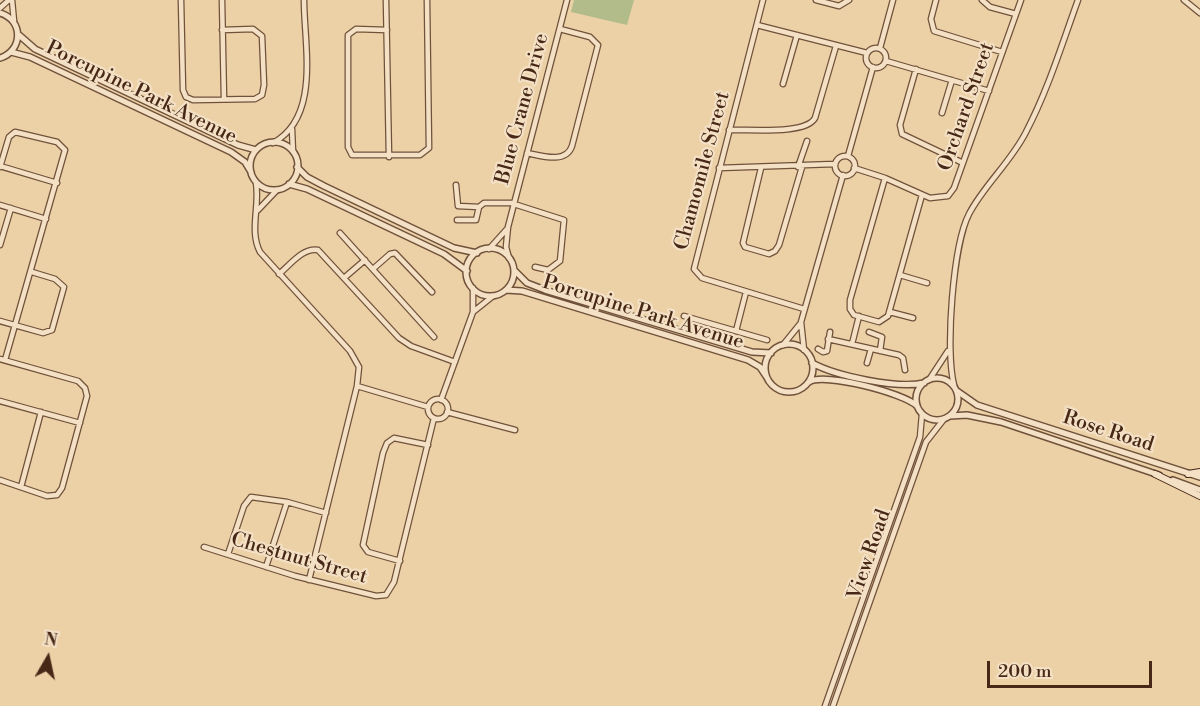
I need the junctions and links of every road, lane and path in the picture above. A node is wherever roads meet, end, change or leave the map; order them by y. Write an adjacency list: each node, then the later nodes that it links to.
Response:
1 (10, 0): 17 (street); 21 (street)
2 (182, 0): 40 (street)
3 (222, 0): 24 (street)
4 (304, 0): 42 (street)
5 (386, 0): 25 (street)
6 (427, 0): 49 (street)
7 (567, 0): 23 (street, Blue Crane Drive)
8 (763, 0): 22 (street, Chamomile Street)
9 (816, 0): 10 (street)
10 (849, 0)
11 (893, 0): 29 (street)
12 (936, 0): 31 (street)
13 (982, 0): 20 (street)
14 (1021, 0): 20 (street, Orchard Street)
15 (1078, 0): 115 (street)
16 (1184, 0): 18 (street)
17 (0, 8)
18 (1200, 12)
19 (0, 13): 21 (street)
20 (1016, 14): 31 (street, Orchard Street)
21 (15, 23): 27 (street)
22 (757, 25): 26 (street); 43 (street, Chamomile Street)
23 (560, 29): 48 (street, Blue Crane Drive); 48 (street)
24 (222, 30): 40 (street); 40 (street)
25 (387, 30): 49 (street); 49 (street)
26 (797, 35): 28 (street); 38 (street)
27 (18, 36): 30 (street); 46 (street, Porcupine Park Avenue)
28 (836, 46): 32 (street); 43 (street)
29 (879, 48): 32 (street); 34 (street)
30 (11, 52): 33 (street); 59 (street, Porcupine Park Avenue)
31 (1002, 52): 39 (street, Orchard Street)
32 (867, 53): 35 (street)
33 (0, 58)
34 (886, 61): 35 (street); 36 (street)
35 (873, 67): 50 (street)
36 (916, 69): 37 (street); 51 (street)
37 (952, 80): 39 (street); 41 (street)
38 (783, 84)
39 (988, 91): 51 (street, Orchard Street)
40 (224, 99)
41 (942, 113)
42 (292, 129): 45 (street); 47 (street)
43 (729, 130): 56 (street, Chamomile Street)
44 (807, 141): 55 (street)
45 (273, 143): 46 (street); 47 (street)
46 (256, 150): 59 (street)
47 (293, 152): 54 (street)
48 (527, 153): 68 (street, Blue Crane Drive)
49 (389, 156)
50 (848, 156): 52 (street); 58 (street)
51 (963, 163): 67 (street, Orchard Street)
52 (835, 164): 55 (street); 60 (street)
53 (0, 167): 62 (street); 62 (street)
54 (297, 167): 64 (street); 79 (street)
55 (800, 167): 57 (street); 57 (street)
56 (719, 168): 57 (street); 94 (street, Chamomile Street)
57 (761, 168)
58 (854, 168): 60 (street); 61 (street, Orchard Street)
59 (251, 172): 63 (street)
60 (843, 175): 96 (street)
61 (885, 178): 67 (street, Orchard Street); 100 (street)
62 (57, 183): 73 (street)
63 (256, 183): 66 (street); 72 (street)
64 (289, 184): 66 (street); 85 (street)
65 (456, 185): 70 (street)
66 (277, 190): 72 (street)
67 (922, 195): 88 (street)
68 (514, 203): 70 (street); 75 (street, Blue Crane Drive); 82 (street)
69 (0, 205): 71 (street)
70 (479, 207): 74 (street)
71 (11, 208): 73 (street); 77 (street)
72 (258, 210): 87 (street)
73 (46, 219): 86 (street)
74 (457, 220)
75 (508, 227): 78 (street, Blue Crane Drive); 80 (street, Blue Crane Drive)
76 (340, 233): 81 (street)
77 (0, 245)
78 (489, 249): 79 (street); 80 (street)
79 (477, 253): 85 (street)
80 (509, 258): 84 (street)
81 (365, 260): 83 (street); 89 (street)
82 (536, 267)
83 (373, 269): 93 (street); 108 (street)
84 (514, 270): 92 (street); 118 (street, Porcupine Park Avenue)
85 (466, 271): 91 (street)
86 (32, 272): 104 (street); 104 (street)
87 (279, 274): 89 (street); 127 (street)
88 (900, 275): 90 (street); 98 (street)
89 (344, 278): 120 (street)
90 (927, 283)
91 (473, 288): 95 (street); 97 (street)
92 (506, 290): 95 (street); 124 (street, Porcupine Park Avenue)
93 (432, 292)
94 (746, 292): 96 (street, Chamomile Street); 105 (street)
95 (493, 296): 97 (street)
96 (804, 309): 103 (street)
97 (473, 312): 120 (street)
98 (890, 312): 100 (street); 101 (street)
99 (684, 316): 105 (street)
100 (859, 316): 111 (street)
101 (913, 318)
102 (0, 321): 104 (street)
103 (801, 322): 112 (street); 116 (street)
104 (15, 326): 119 (street)
105 (736, 331): 110 (street)
106 (830, 332): 109 (street)
107 (869, 332): 117 (street)
108 (434, 337)
109 (828, 339): 111 (street); 113 (street)
110 (767, 340)
111 (852, 344): 114 (street)
112 (783, 345): 116 (street); 118 (street)
113 (818, 349)
114 (871, 349): 117 (street); 122 (street)
115 (949, 349): 125 (street); 128 (street)
116 (804, 350): 121 (street)
117 (880, 351): 123 (street)
118 (771, 353): 124 (street)
119 (3, 359): 139 (street)
120 (455, 362): 129 (street)
121 (812, 363): 125 (street); 126 (street)
122 (867, 363)
123 (905, 370)
124 (766, 376): 126 (street)
125 (927, 381): 128 (street); 132 (street)
126 (805, 385): 132 (street)
127 (357, 386): 131 (street); 151 (street)
128 (955, 388): 136 (street); 144 (street, Rose Road)
129 (441, 400): 131 (street); 134 (street)
130 (0, 403): 133 (street)
131 (428, 407): 137 (street)
132 (918, 407): 135 (street)
133 (41, 412): 139 (street); 147 (street)
134 (447, 412): 137 (street); 140 (street)
135 (922, 414): 138 (street); 152 (street, View Road)
136 (950, 416): 138 (street); 143 (street)
137 (434, 418): 141 (street)
138 (944, 419): 153 (street, View Road)
139 (80, 423): 147 (street)
140 (515, 430)
141 (428, 446): 156 (street); 156 (street)
142 (1200, 472): 144 (main road)
143 (1155, 474): 148 (street, Rose Road); 149 (main road)
144 (1188, 474): 145 (street, Rose Road)
145 (1200, 477)
146 (0, 480): 147 (street)
147 (21, 487)
148 (1200, 490)
149 (1200, 496)
150 (288, 502): 151 (street); 155 (street); 157 (street)
151 (326, 513): 158 (street)
152 (892, 517): 153 (street); 159 (street, View Road)
153 (899, 519): 160 (street, View Road)
154 (204, 547): 155 (street, Chestnut Street)
155 (228, 554): 157 (street, Chestnut Street)
156 (400, 561): 158 (street, Chestnut Street)
157 (267, 567): 158 (street, Chestnut Street)
158 (309, 580)
159 (825, 706)
160 (833, 706)

